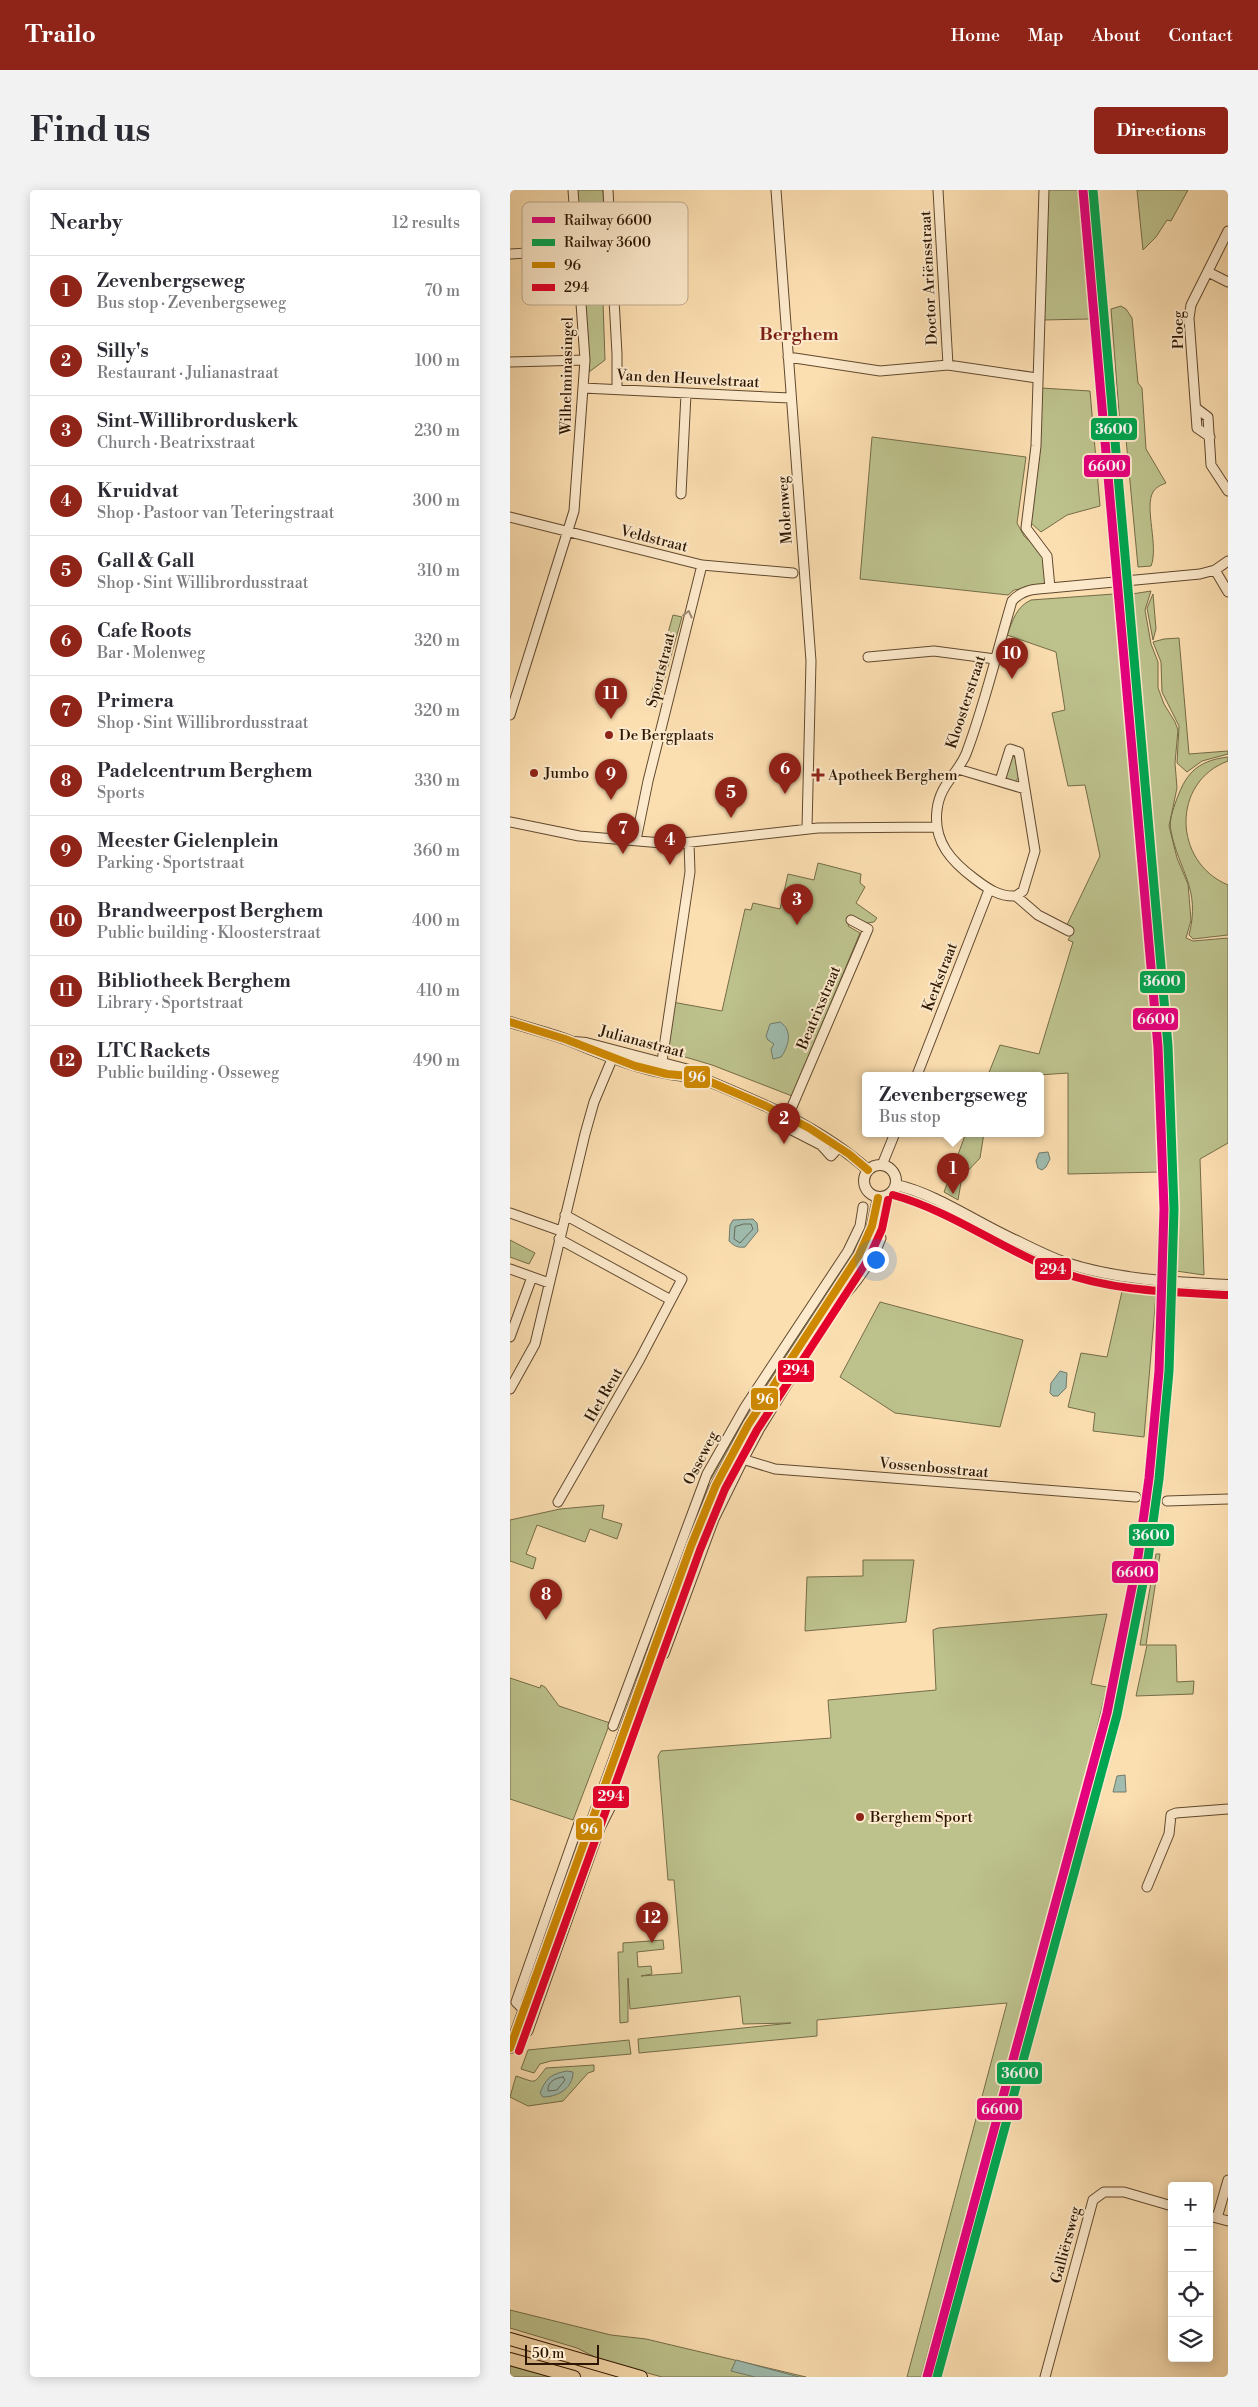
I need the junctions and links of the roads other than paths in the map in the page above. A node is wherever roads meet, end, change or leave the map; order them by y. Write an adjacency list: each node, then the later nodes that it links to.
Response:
1 (776, 190): 9 (street, Molenweg)
2 (938, 190): 12 (street, Doctor Ariënsstraat)
3 (1044, 190): 13 (street)
4 (1228, 231): 5 (street, Ploeg)
5 (1208, 272): 6 (street); 18 (street, Ploeg)
6 (1228, 282)
7 (581, 305): 10 (street, Wilhelminasingel)
8 (614, 305): 15 (street)
9 (788, 357): 12 (street); 17 (street, Molenweg)
10 (584, 360): 11 (street); 14 (street, Wilhelminasingel)
11 (510, 362)
12 (948, 365): 13 (street)
13 (1037, 378): 26 (street)
14 (584, 388): 15 (street, Van den Heuvelstraat); 21 (street, Wilhelminasingel)
15 (617, 389): 16 (street, Van den Heuvelstraat)
16 (686, 394): 17 (street, Van den Heuvelstraat); 19 (street)
17 (790, 398): 36 (street, Molenweg)
18 (1228, 491)
19 (681, 494)
20 (510, 517): 21 (street, Veldstraat)
21 (568, 531): 23 (street, Veldstraat); 30 (street, Wilhelminasingel)
22 (1228, 561): 24 (street)
23 (702, 565): 25 (street, Veldstraat); 37 (street, Sportstraat, one-way to 23)
24 (1215, 570): 26 (street, Kloosterstraat); 27 (street)
25 (793, 573)
26 (1050, 588): 29 (street, Kloosterstraat)
27 (1228, 592)
28 (868, 657): 29 (street)
29 (995, 659): 31 (street, Kloosterstraat)
30 (510, 715)
31 (958, 769): 32 (street); 35 (street, Kloosterstraat)
32 (1000, 781): 33 (street); 33 (street)
33 (1025, 789): 40 (street)
34 (510, 822): 37 (street)
35 (936, 827): 36 (street); 39 (street)
36 (807, 828): 38 (street)
37 (636, 840): 38 (street)
38 (689, 842): 45 (street)
39 (989, 890): 40 (street); 46 (street, Kerkstraat)
40 (1016, 896): 42 (street)
41 (851, 920): 47 (street, Beatrixstraat)
42 (1069, 931)
43 (510, 1022): 44 (street, Julianastraat)
44 (614, 1055): 45 (street, Julianastraat); 55 (street)
45 (662, 1067): 47 (street, Julianastraat)
46 (918, 1072)
47 (788, 1116): 50 (street, Julianastraat)
48 (893, 1137): 49 (street)
49 (882, 1165): 50 (street); 51 (street)
50 (868, 1170): 52 (street)
51 (896, 1185): 52 (street); 63 (street)
52 (878, 1198): 56 (street, Osseweg)
53 (864, 1207): 58 (street, Osseweg)
54 (510, 1213): 57 (street)
55 (565, 1215): 57 (street); 64 (street, Het Reut)
56 (872, 1226): 59 (street, Osseweg); 68 (street, Osseweg)
57 (560, 1235): 62 (street); 64 (street)
58 (855, 1238): 59 (street); 76 (street, Osseweg)
59 (866, 1242): 67 (street, Osseweg)
60 (510, 1269): 61 (street)
61 (532, 1277): 62 (street); 65 (street)
62 (549, 1283): 66 (street)
63 (1228, 1285)
64 (671, 1300): 72 (street, Het Reut)
65 (510, 1337)
66 (510, 1389)
67 (732, 1454): 68 (street, Vossenbosstraat); 73 (street, Osseweg)
68 (743, 1460): 69 (street, Vossenbosstraat); 74 (street, Osseweg)
69 (1136, 1497)
70 (1228, 1499): 71 (street)
71 (1166, 1501)
72 (558, 1502)
73 (677, 1586): 74 (street); 75 (street, Osseweg)
74 (688, 1590): 75 (street, Osseweg)
75 (653, 1650): 77 (street, Osseweg)
76 (617, 1713): 77 (street); 78 (street, Osseweg)
77 (629, 1717): 81 (street, Osseweg)
78 (612, 1726)
79 (610, 1806): 81 (street, Osseweg)
80 (1228, 1809): 82 (street)
81 (595, 1826): 83 (street, Osseweg); 83 (street, Osseweg)
82 (1148, 1887)
83 (515, 2036): 84 (street, Osseweg)
84 (510, 2048)
85 (1228, 2180): 87 (street)
86 (1168, 2205): 93 (street, Galliërsweg)
87 (1213, 2217): 88 (street)
88 (1228, 2221)
89 (510, 2339): 92 (main road)
90 (510, 2360): 91 (main road)
91 (574, 2377)
92 (641, 2377)
93 (1045, 2377)

